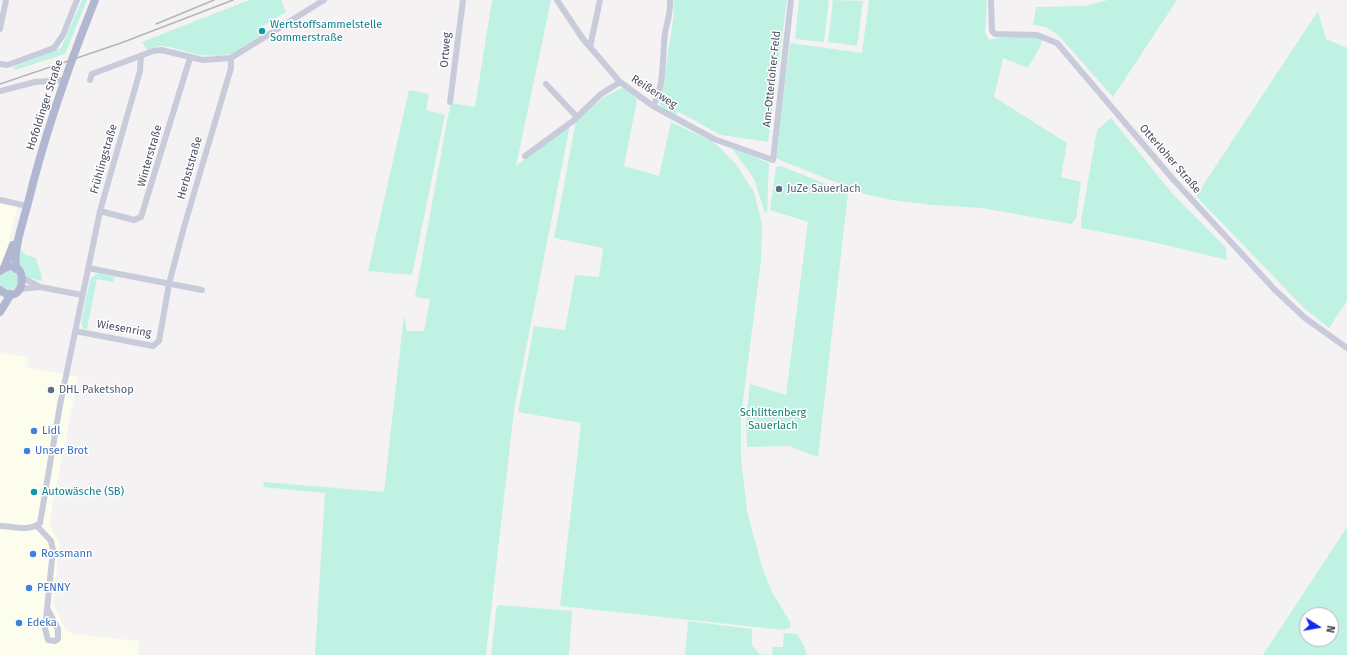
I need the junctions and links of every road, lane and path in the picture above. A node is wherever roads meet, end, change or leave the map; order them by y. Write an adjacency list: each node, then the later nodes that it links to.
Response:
1 (6, 0): 11 (street)
2 (77, 0): 16 (street)
3 (95, 0): 17 (main road, Hofoldinger Straße)
4 (324, 0): 15 (street)
5 (463, 0): 22 (street, Ortweg)
6 (557, 0): 12 (street, Reißerweg)
7 (600, 0): 12 (street)
8 (670, 0): 23 (street)
9 (791, 0): 26 (street, Am-Otterloher-Feld)
10 (991, 0): 44 (street, Otterloher Straße)
11 (0, 29)
12 (590, 47): 19 (street, Reißerweg)
13 (141, 56): 14 (street); 18 (street); 29 (street, Frühlingstraße)
14 (190, 58): 15 (street); 29 (street, Winterstraße)
15 (231, 58): 35 (street, Herbststraße)
16 (0, 64)
17 (63, 80): 21 (street); 28 (main road, Hofoldinger Straße)
18 (90, 80)
19 (620, 82): 23 (street, Reißerweg); 24 (street)
20 (546, 84): 24 (street)
21 (0, 91)
22 (450, 102)
23 (653, 106): 26 (street, Reißerweg)
24 (576, 116): 25 (street)
25 (526, 156)
26 (773, 160)
27 (0, 200): 28 (street)
28 (27, 206): 30 (main road, Hofoldinger Straße)
29 (100, 211): 31 (street, Frühlingstraße)
30 (23, 218): 32 (main road, Hofoldinger Straße); 33 (main road, Hofoldinger Straße)
31 (88, 268): 35 (street); 41 (street)
32 (16, 269): 33 (main road); 34 (main road)
33 (1, 270)
34 (23, 278): 36 (street); 37 (main road)
35 (169, 284): 39 (street); 43 (street, Wiesenring)
36 (40, 287): 37 (street); 41 (street)
37 (20, 289): 40 (main road)
38 (0, 290): 40 (main road)
39 (202, 290)
40 (11, 294): 42 (main road)
41 (82, 296): 43 (street)
42 (0, 312)
43 (75, 331): 46 (street)
44 (1347, 348)
45 (0, 526): 46 (street)
46 (37, 526): 47 (street)
47 (48, 610)

